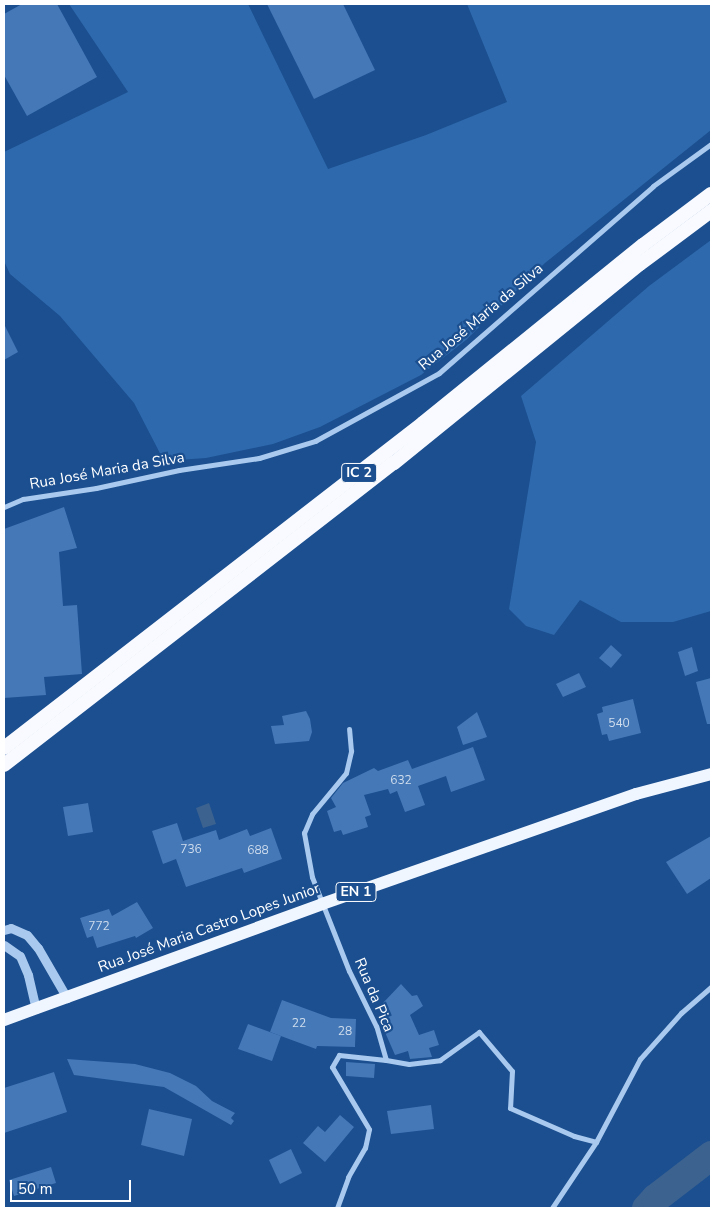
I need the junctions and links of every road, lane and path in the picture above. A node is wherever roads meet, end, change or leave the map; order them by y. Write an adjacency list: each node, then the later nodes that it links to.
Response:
1 (711, 144): 4 (street, Rua José Maria da Silva)
2 (711, 194): 6 (highway, IC 2)
3 (711, 211): 7 (highway, IC 2)
4 (4, 507)
5 (349, 729): 9 (street, Rua da Pica)
6 (4, 748)
7 (4, 765)
8 (711, 774): 9 (main road, Rua José Maria Castro Lopes Junior / EN 1)
9 (322, 904): 13 (main road, Rua José Maria Castro Lopes Junior / EN 1); 16 (street, Rua da Pica)
10 (4, 930): 13 (street)
11 (4, 945): 14 (street)
12 (711, 986): 17 (street)
13 (67, 998): 14 (main road, Rua José Maria Castro Lopes Junior / EN 1)
14 (36, 1009): 15 (main road, Rua José Maria Castro Lopes Junior / EN 1)
15 (4, 1020)
16 (386, 1060): 17 (street); 18 (street)
17 (596, 1142): 19 (street)
18 (337, 1208)
19 (552, 1208)

